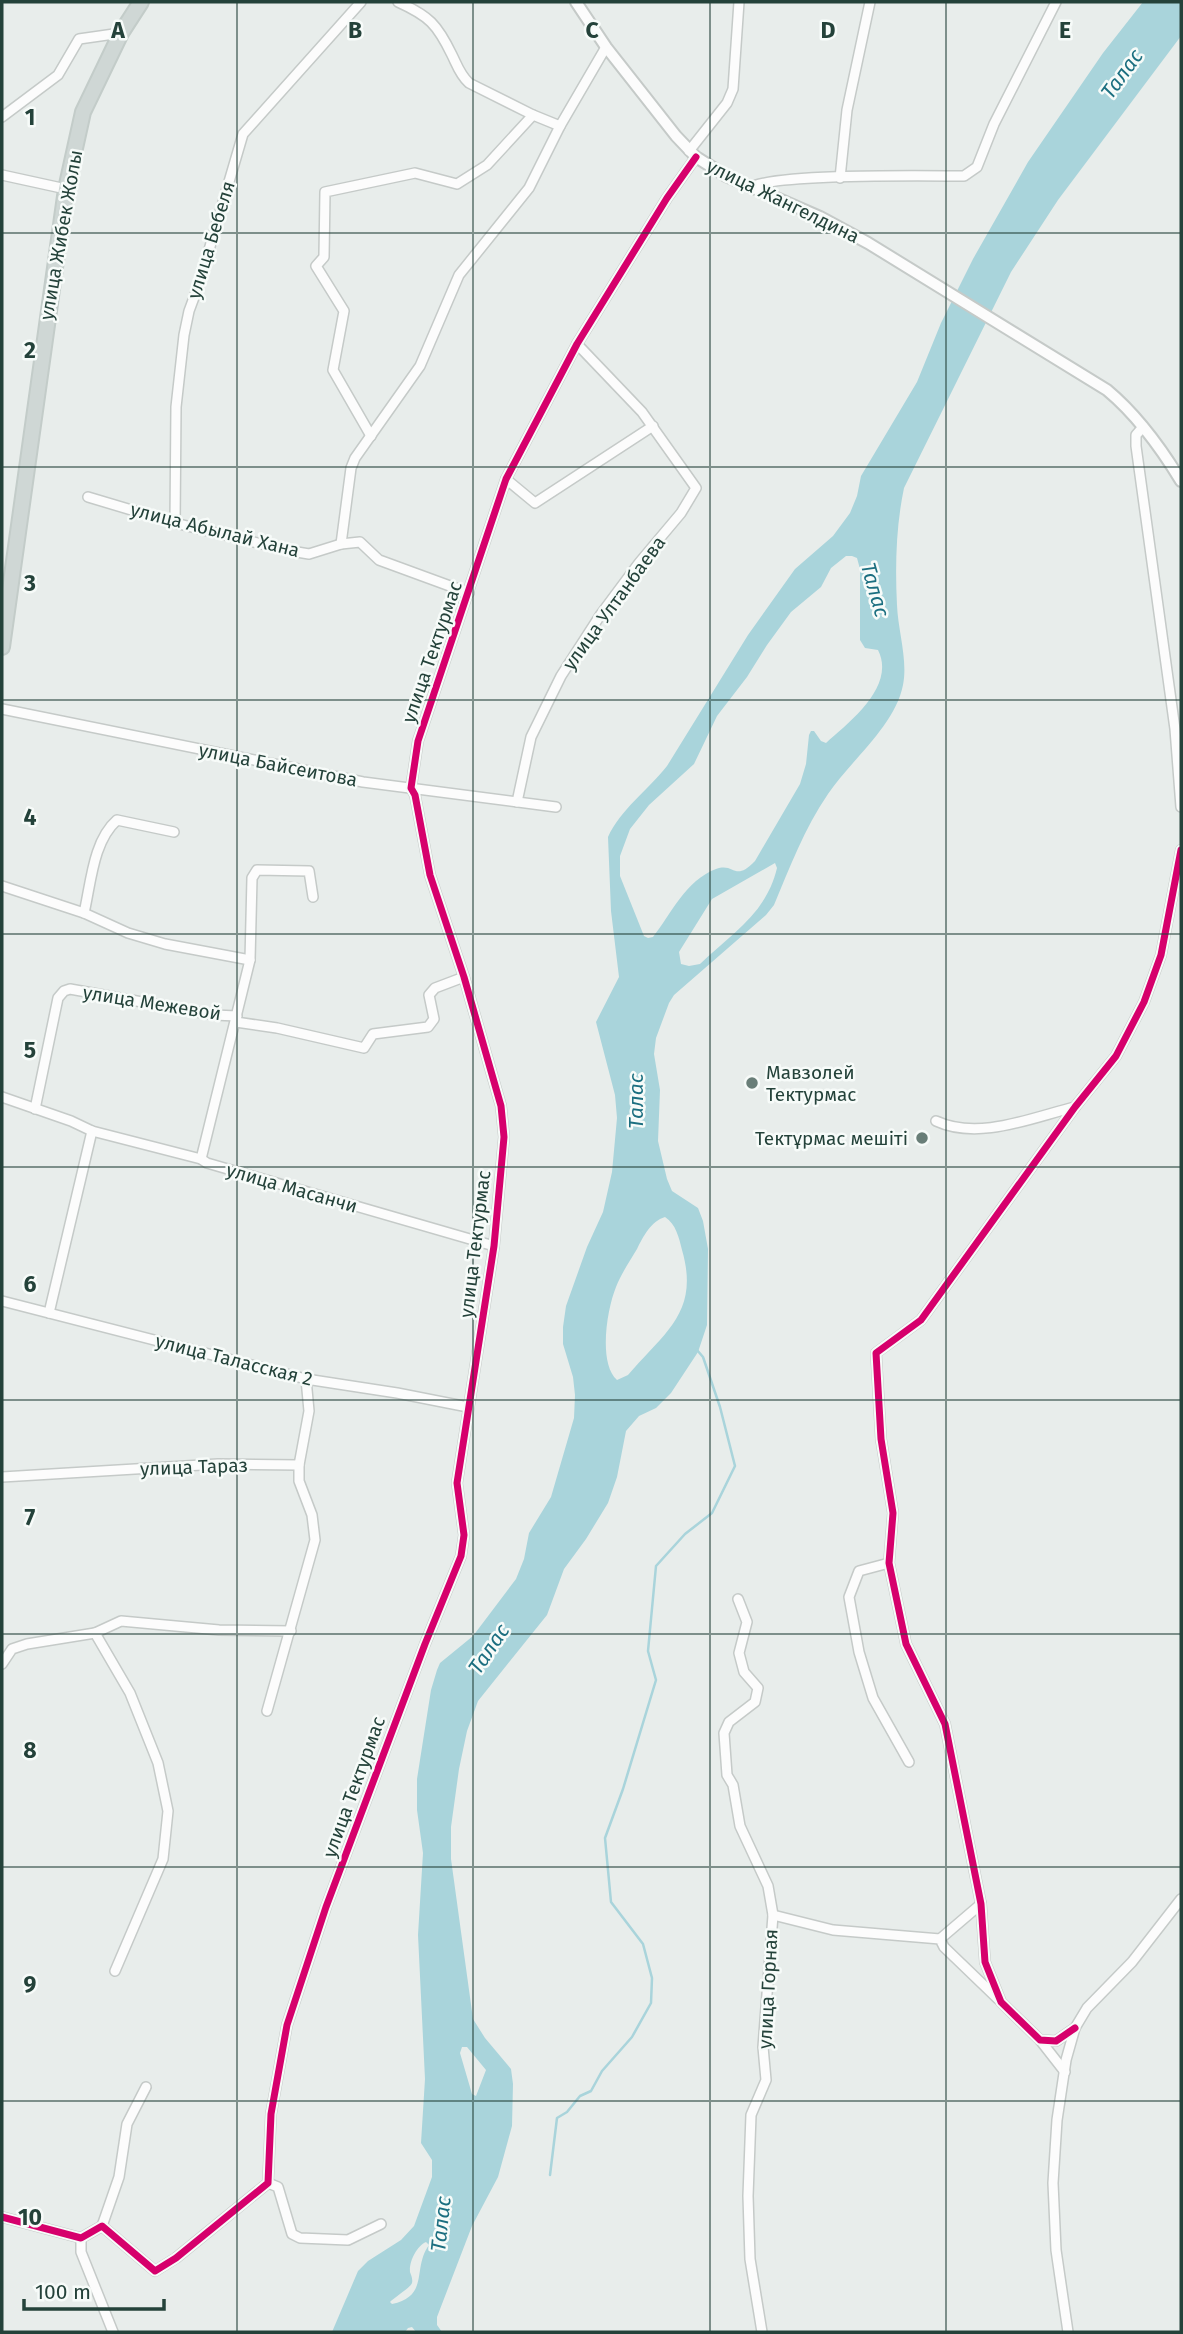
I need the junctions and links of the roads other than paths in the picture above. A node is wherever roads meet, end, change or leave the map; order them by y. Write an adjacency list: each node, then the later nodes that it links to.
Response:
1 (141, 2): 8 (main road, улица Жибек Жолы)
2 (360, 2): 25 (street, улица Бебеля)
3 (398, 2): 10 (street)
4 (576, 2): 9 (street, улица Жангелдина)
5 (739, 2): 13 (street, улица Тектурмас)
6 (870, 2): 15 (street)
7 (1056, 2): 15 (street)
8 (121, 33): 11 (street); 17 (main road, улица Жибек Жолы)
9 (606, 47): 12 (street); 13 (street, улица Жангелдина)
10 (533, 115): 12 (street); 21 (street)
11 (2, 117)
12 (560, 126): 21 (street)
13 (692, 154): 16 (street, улица Жангелдина); 18 (street, улица Тектурмас)
14 (2, 175): 17 (street)
15 (840, 177): 16 (street)
16 (749, 188): 20 (street, улица Жангелдина)
17 (66, 189): 28 (main road, улица Жибек Жолы)
18 (576, 344): 19 (street); 22 (street, улица Тектурмас)
19 (653, 426): 22 (street); 31 (street, улица Ултанбаева)
20 (1143, 427): 23 (street, улица Жангелдина); 33 (street)
21 (370, 436): 26 (street)
22 (506, 479): 27 (street, улица Тектурмас)
23 (1181, 481)
24 (88, 497): 25 (street, улица Абылай Хана)
25 (175, 523): 26 (street, улица Абылай Хана)
26 (341, 544): 27 (street)
27 (469, 593): 30 (street, улица Тектурмас)
28 (2, 648)
29 (2, 709): 30 (street, улица Байсеитова)
30 (411, 788): 31 (street, улица Байсеитова); 40 (street, улица Тектурмас)
31 (517, 802): 32 (street, улица Байсеитова)
32 (556, 807)
33 (1181, 807)
34 (174, 832): 38 (street)
35 (1181, 850): 43 (street)
36 (2, 886): 38 (street)
37 (313, 897): 39 (street)
38 (84, 912): 39 (street)
39 (250, 960): 41 (street)
40 (464, 977): 41 (street); 48 (street, улица Тектурмас)
41 (236, 1019): 44 (street, улица Межевой); 47 (street)
42 (2, 1097): 44 (street, улица Масанчи)
43 (1075, 1107): 45 (street); 55 (street)
44 (35, 1109): 46 (street, улица Масанчи)
45 (936, 1121)
46 (92, 1131): 47 (street, улица Масанчи); 50 (street)
47 (201, 1159): 48 (street, улица Масанчи)
48 (494, 1246): 52 (street, улица Тектурмас)
49 (2, 1301): 50 (street, улица Таласская 2)
50 (49, 1313): 51 (street, улица Таласская 2)
51 (306, 1380): 52 (street, улица Таласская 2); 53 (street)
52 (468, 1407): 72 (street, улица Тектурмас)
53 (299, 1465): 54 (street, улица Тараз); 57 (street)
54 (2, 1477)
55 (889, 1563): 61 (street); 63 (street)
56 (738, 1599): 64 (street, улица Горная)
57 (290, 1631): 58 (street); 60 (street)
58 (95, 1633): 59 (street); 66 (street)
59 (2, 1664)
60 (267, 1711)
61 (909, 1762)
62 (1181, 1899): 68 (street)
63 (981, 1904): 65 (street); 67 (street)
64 (773, 1915): 65 (street); 78 (street, улица Горная)
65 (940, 1938): 67 (street)
66 (115, 1971)
67 (1001, 2002): 69 (street)
68 (1074, 2028): 69 (street); 70 (street)
69 (1040, 2040): 70 (street)
70 (1065, 2072): 79 (street)
71 (146, 2087): 75 (street)
72 (268, 2183): 74 (street); 75 (street)
73 (2, 2217): 76 (street)
74 (381, 2224)
75 (102, 2226): 76 (street)
76 (81, 2238): 77 (street)
77 (113, 2332)
78 (762, 2332)
79 (1068, 2332)

